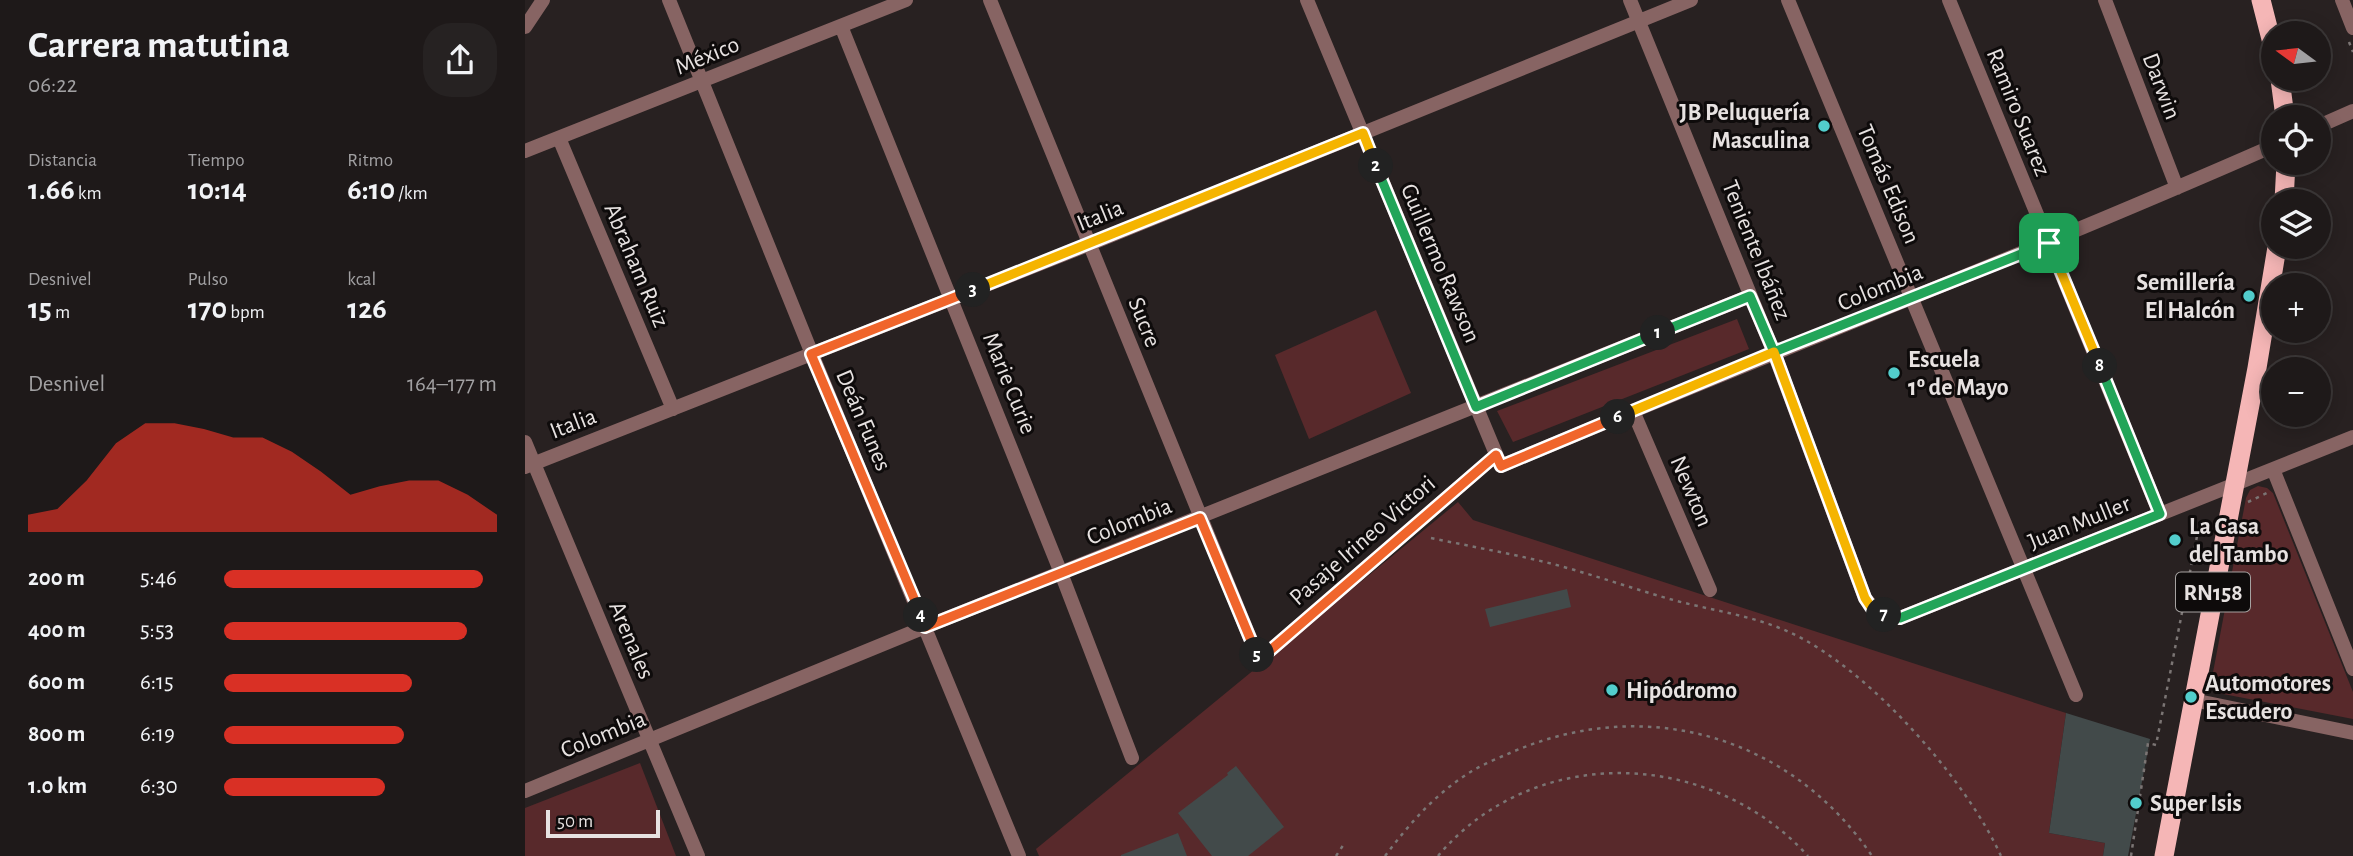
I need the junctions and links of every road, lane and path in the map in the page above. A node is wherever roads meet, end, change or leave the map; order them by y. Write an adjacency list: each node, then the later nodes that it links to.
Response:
1 (543, 0): 16 (street)
2 (669, 0): 18 (street, Deán Funes)
3 (906, 0): 15 (street, México)
4 (990, 0): 27 (street, Sucre)
5 (1307, 0): 21 (street, Guillermo Rawson)
6 (1630, 0): 13 (street, Teniente Ibáñez)
7 (1691, 0): 13 (street, Italia)
8 (1788, 0): 31 (street, Tomás Edison)
9 (1949, 0): 26 (street, Ramiro Suarez)
10 (2105, 0): 25 (street, Darwin)
11 (2261, 0): 14 (highway)
12 (2341, 0): 17 (street)
13 (1639, 21): 21 (street, Italia); 29 (street, Teniente Ibáñez)
14 (2266, 21)
15 (841, 26): 18 (street, México); 30 (street, Marie Curie)
16 (525, 27)
17 (2353, 28)
18 (703, 82): 22 (street, México); 33 (street, Deán Funes)
19 (2353, 111): 20 (street)
20 (2331, 121)
21 (1363, 133): 27 (street, Italia); 34 (street, Guillermo Rawson)
22 (559, 138): 23 (street, México); 35 (street, Abraham Ruiz)
23 (525, 151)
24 (2261, 151): 25 (street, Colombia)
25 (2177, 188): 26 (street, Colombia)
26 (2049, 243): 31 (street, Colombia); 45 (street, Ramiro Suarez)
27 (1090, 244): 30 (street, Italia); 46 (street, Sucre)
28 (2275, 259): 42 (highway, RN158)
29 (1750, 296): 32 (street, Teniente Ibáñez); 34 (street, Colombia)
30 (951, 298): 33 (street, Italia); 50 (street, Marie Curie)
31 (1912, 299): 32 (street, Colombia); 49 (street, Tomás Edison)
32 (1774, 352): 36 (street, Colombia); 52 (street, Teniente Ibáñez)
33 (811, 354): 35 (street, Italia); 53 (street, Deán Funes)
34 (1476, 407): 39 (street, Guillermo Rawson); 46 (street, Colombia)
35 (673, 409): 40 (street, Italia)
36 (1633, 411): 39 (street, Colombia); 51 (street, Newton)
37 (2353, 437): 41 (street, Juan Muller)
38 (525, 442): 40 (street, Arenales)
39 (1498, 461): 54 (street, Pasaje Irineo Victori)
40 (530, 465): 59 (street, Arenales)
41 (2273, 469): 42 (street, Juan Muller); 55 (street)
42 (2234, 485): 45 (street, Juan Muller); 57 (highway, RN158)
43 (2272, 491): 44 (path)
44 (2244, 503)
45 (2160, 514): 49 (street, Juan Muller)
46 (1200, 518): 50 (street, Colombia); 54 (street, Sucre)
47 (2204, 527): 71 (path)
48 (1431, 538): 70 (path)
49 (2024, 568): 52 (street, Juan Muller); 56 (street, Tomás Edison)
50 (1061, 573): 53 (street, Colombia); 60 (street, Marie Curie)
51 (1710, 590)
52 (1900, 618)
53 (925, 627): 59 (street, Colombia); 64 (street, Deán Funes)
54 (1259, 660)
55 (2353, 669)
56 (2076, 695)
57 (2193, 700): 58 (street); 72 (highway, RN158)
58 (2353, 733)
59 (650, 740): 61 (street, Colombia); 63 (street, Arenales)
60 (1132, 758)
61 (525, 791)
62 (1344, 844): 65 (path)
63 (698, 856)
64 (1019, 856)
65 (1336, 856)
66 (1385, 856): 69 (path)
67 (1439, 856): 68 (path)
68 (1808, 856)
69 (1872, 856)
70 (2001, 856)
71 (2131, 856)
72 (2164, 856)

